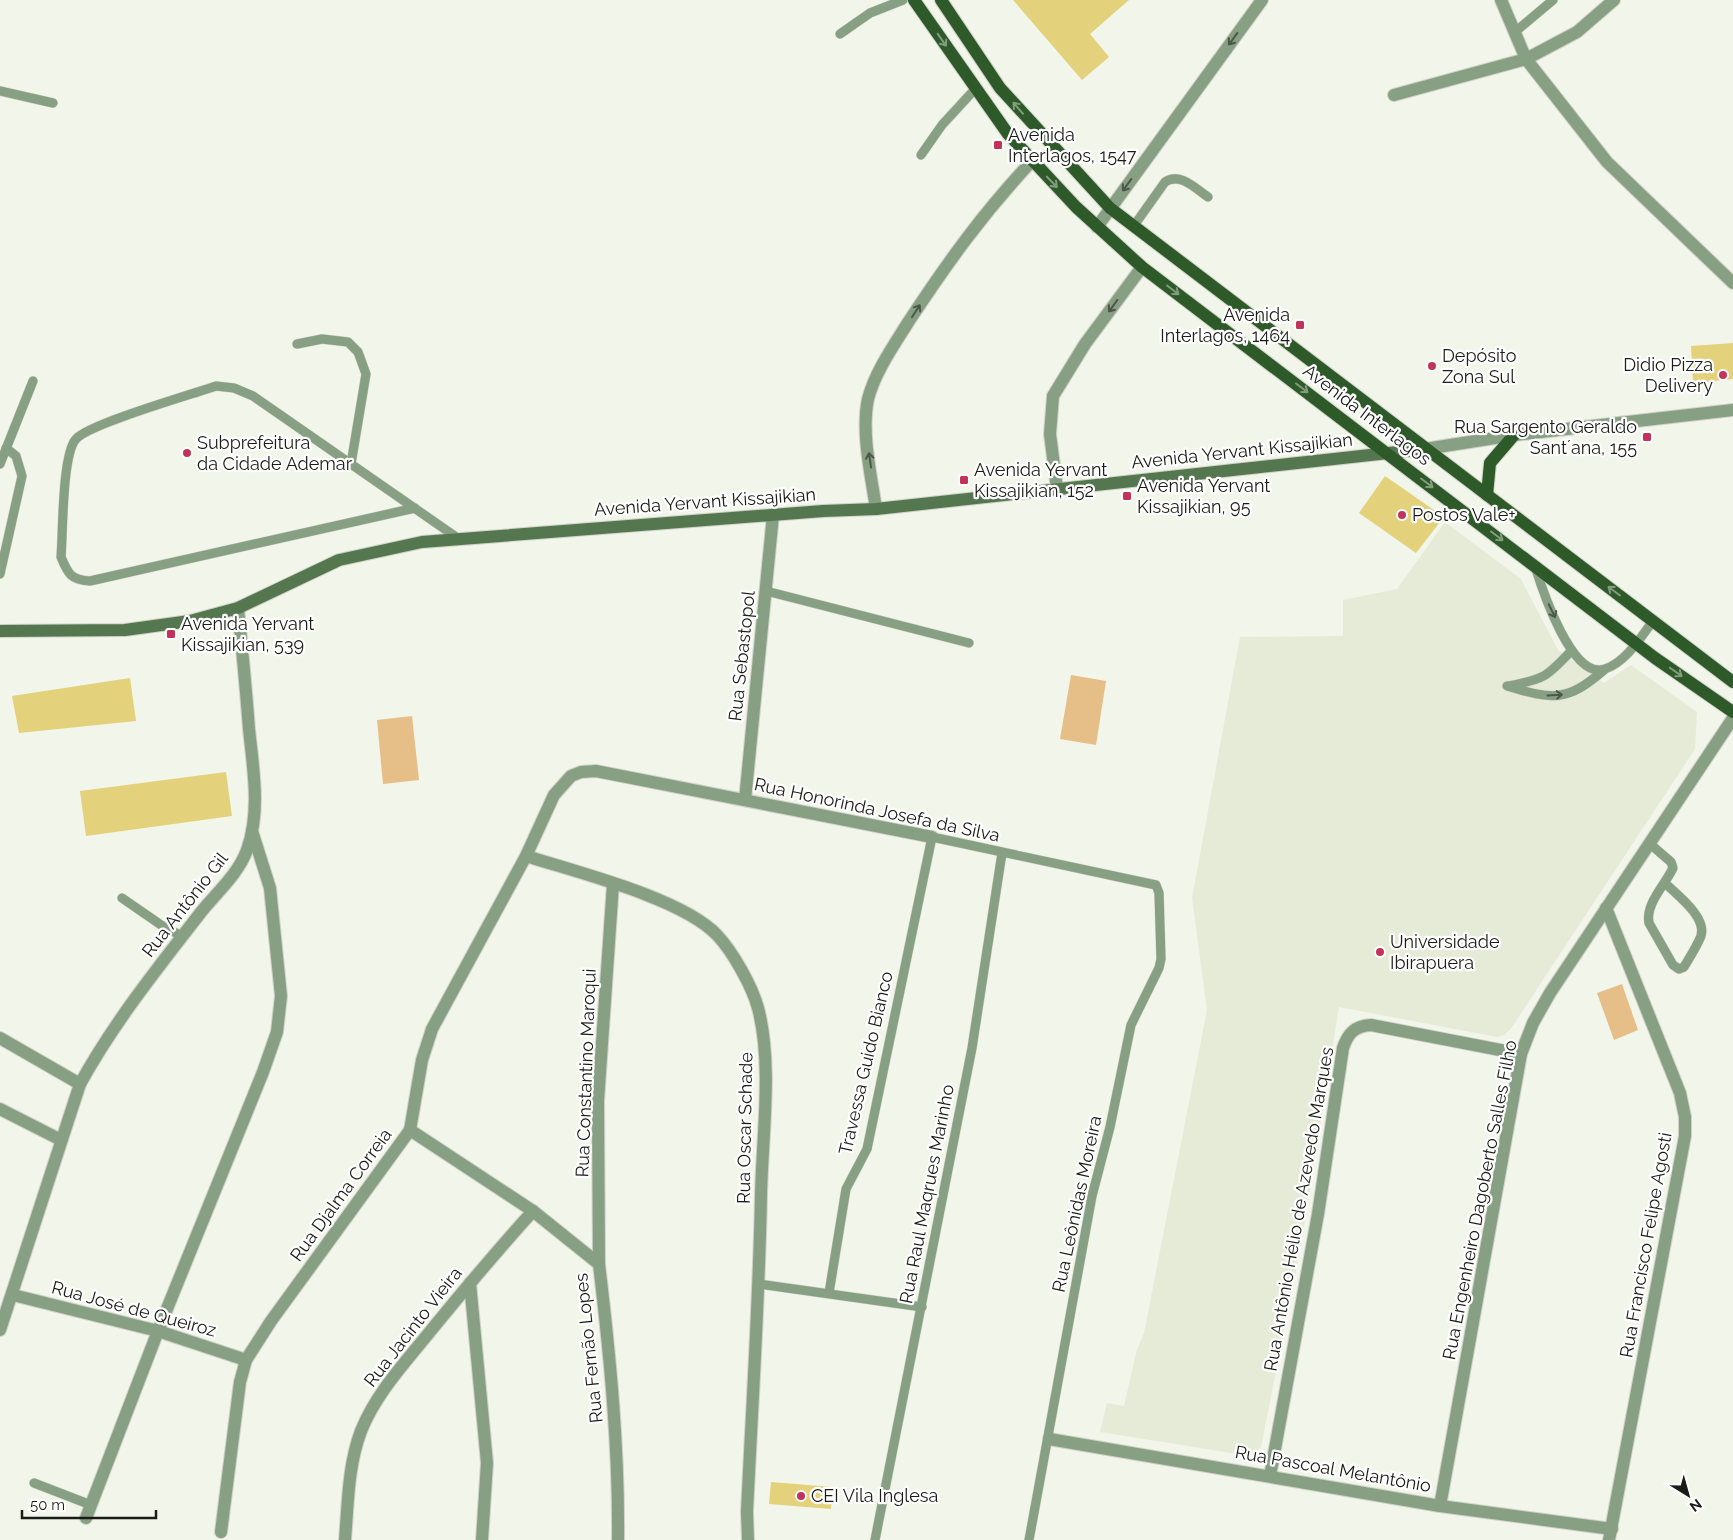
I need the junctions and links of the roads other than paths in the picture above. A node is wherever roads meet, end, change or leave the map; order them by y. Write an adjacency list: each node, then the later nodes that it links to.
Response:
1 (903, 0): 9 (lane)
2 (914, 0): 11 (main road, Avenida Interlagos, one-way to 11)
3 (941, 0): 18 (main road, Avenida Interlagos, one-way to 3)
4 (1262, 0): 18 (street, one-way to 18)
5 (1501, 0): 8 (street)
6 (1553, 0): 8 (lane)
7 (1614, 0): 10 (street)
8 (1515, 32): 10 (street)
9 (840, 34)
10 (1526, 59): 13 (street); 22 (street)
11 (976, 88): 15 (lane); 16 (main road, Avenida Interlagos)
12 (0, 91): 14 (lane)
13 (1394, 95)
14 (54, 103)
15 (921, 155)
16 (1032, 161): 20 (main road, Avenida Interlagos, one-way to 20); 35 (street, one-way to 16)
17 (1208, 197): 19 (lane)
18 (1110, 208): 19 (main road, Avenida Interlagos); 20 (street)
19 (1134, 227): 28 (main road, Avenida Interlagos)
20 (1097, 228): 21 (main road, Avenida Interlagos)
21 (1142, 267): 29 (main road, Avenida Interlagos, one-way to 29); 32 (street, one-way to 32)
22 (1733, 283)
23 (297, 344): 31 (lane)
24 (33, 381): 27 (lane)
25 (1733, 410): 26 (street)
26 (1514, 435): 28 (street); 33 (main road)
27 (6, 448): 30 (lane); 39 (lane)
28 (1425, 448): 29 (main road, Avenida Yervant Kissajikian); 33 (main road, Avenida Interlagos)
29 (1387, 452): 32 (main road, Avenida Yervant Kissajikian); 38 (main road, Avenida Interlagos, one-way to 38)
30 (0, 464)
31 (352, 464): 34 (lane); 34 (lane)
32 (1057, 489): 35 (main road, Avenida Yervant Kissajikian)
33 (1487, 495): 42 (main road, Avenida Interlagos, one-way to 33)
34 (415, 508): 37 (lane)
35 (876, 509): 36 (main road, Avenida Yervant Kissajikian)
36 (774, 515): 37 (main road, Avenida Yervant Kissajikian); 40 (street, Rua Sebastopol)
37 (459, 539): 41 (main road, Avenida Yervant Kissajikian)
38 (1535, 566): 45 (main road, Avenida Interlagos); 46 (lane, one-way to 46)
39 (0, 574)
40 (766, 591): 44 (lane); 52 (street, Rua Sebastopol)
41 (238, 608): 43 (main road, Avenida Yervant Kissajikian); 53 (street, Rua Antônio Gil)
42 (1653, 620): 45 (lane); 48 (main road, Avenida Interlagos)
43 (0, 630)
44 (970, 643)
45 (1637, 643): 47 (lane); 49 (main road, Avenida Interlagos, one-way to 49)
46 (1571, 650): 47 (lane); 47 (lane, one-way to 47)
47 (1604, 670)
48 (1733, 682)
49 (1733, 712)
50 (1733, 718): 55 (street, Rua Engenheiro Dagoberto Salles Filho)
51 (596, 771): 52 (street, Rua Honorinda Josefa da Silva); 57 (street, Rua Djalma Correia)
52 (745, 800): 54 (street, Rua Honorinda Josefa da Silva)
53 (252, 831): 63 (street, Rua Antônio Gil); 78 (street)
54 (932, 837): 56 (lane, Rua Honorinda Josefa da Silva); 74 (lane, Travessa Guido Bianco)
55 (1649, 843): 59 (lane); 62 (street, Rua Engenheiro Dagoberto Salles Filho)
56 (1002, 853): 58 (lane, Rua Honorinda Josefa da Silva); 76 (lane, Rua Raul Maqrues Marinho)
57 (526, 856): 60 (street, Rua Oscar Schade); 68 (street, Rua Djalma Correia)
58 (1151, 882): 80 (lane, Rua Leônidas Moreira)
59 (1666, 883): 59 (lane)
60 (613, 884): 71 (street, Rua Constantino Maroqui); 73 (street, Rua Oscar Schade)
61 (122, 898): 63 (lane)
62 (1606, 908): 65 (street, Rua Engenheiro Dagoberto Salles Filho); 87 (street, Rua Francisco Felipe Agosti)
63 (182, 936): 66 (street, Rua Antônio Gil)
64 (0, 1038): 66 (street)
65 (1521, 1054): 81 (street, Rua Antônio Hélio de Azevedo Marques); 84 (street, Rua Engenheiro Dagoberto Salles Filho)
66 (80, 1084): 69 (street, Rua Antônio Gil)
67 (0, 1109): 69 (street)
68 (410, 1130): 70 (street, Rua Fernão Lopes); 79 (street, Rua Djalma Correia)
69 (61, 1140): 75 (street, Rua Antônio Gil)
70 (533, 1211): 71 (street, Rua Fernão Lopes); 72 (street, Rua Jacinto Vieira)
71 (599, 1264): 90 (street, Rua Fernão Lopes)
72 (470, 1283): 88 (street, Rua Jacinto Vieira); 89 (street)
73 (759, 1284): 74 (lane); 91 (street, Rua Oscar Schade)
74 (829, 1294): 76 (lane)
75 (13, 1295): 77 (street, Rua Antônio Gil); 78 (street, Rua José de Queiroz)
76 (922, 1307): 92 (lane, Rua Raul Maqrues Marinho)
77 (0, 1330)
78 (158, 1331): 79 (street, Rua José de Queiroz); 83 (street)
79 (246, 1360): 86 (street, Rua Djalma Correia)
80 (1049, 1439): 81 (street, Rua Pascoal Melantônio); 93 (lane, Rua Leônidas Moreira)
81 (1270, 1476): 84 (street, Rua Pascoal Melantônio)
82 (34, 1483): 83 (lane)
83 (91, 1505): 85 (street)
84 (1440, 1506): 87 (street, Rua Pascoal Melantônio)
85 (86, 1518)
86 (221, 1532)
87 (1610, 1534)
88 (345, 1540)
89 (482, 1540)
90 (618, 1540)
91 (748, 1540)
92 (876, 1540)
93 (1029, 1540)

